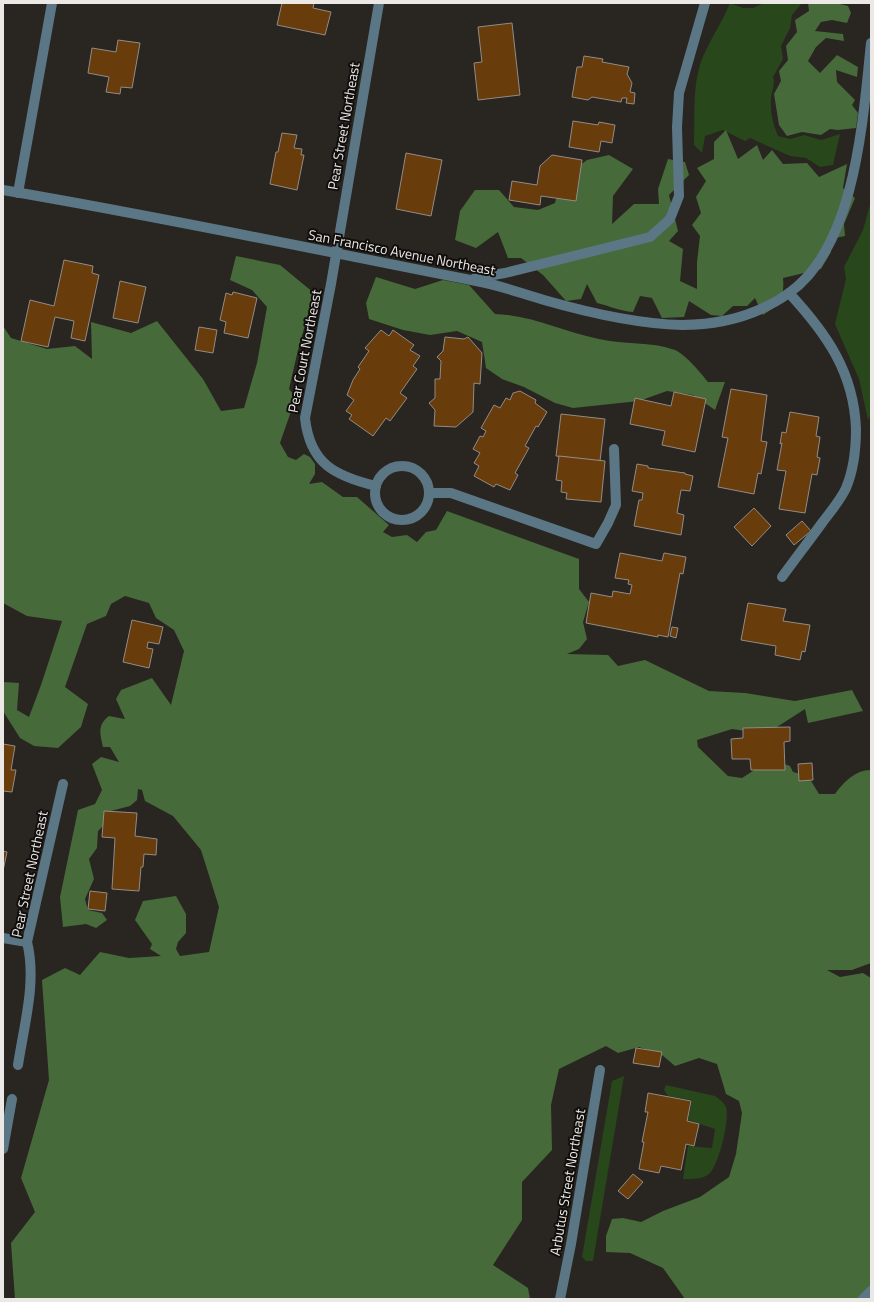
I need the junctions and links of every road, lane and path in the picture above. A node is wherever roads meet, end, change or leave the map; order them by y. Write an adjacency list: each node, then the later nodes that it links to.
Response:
1 (52, 3): 6 (street)
2 (379, 3): 7 (street, Pear Street Northeast)
3 (705, 3): 8 (street)
4 (871, 43): 9 (street, San Francisco Avenue Northeast)
5 (3, 190): 6 (street, San Francisco Avenue Northeast)
6 (18, 193): 7 (street, San Francisco Avenue Northeast)
7 (336, 253): 8 (street, San Francisco Avenue Northeast); 11 (street, Pear Court Northeast)
8 (467, 279): 9 (street, San Francisco Avenue Northeast)
9 (789, 293): 13 (street)
10 (614, 449): 12 (street)
11 (376, 486): 12 (street); 12 (street)
12 (430, 493)
13 (782, 577)
14 (63, 784): 16 (street, Pear Street Northeast)
15 (3, 938): 16 (street)
16 (27, 942): 17 (street, Pear Street Northeast)
17 (18, 1065)
18 (600, 1070): 22 (street, Arbutus Street Northeast)
19 (12, 1099): 20 (street)
20 (3, 1149)
21 (871, 1291): 23 (street)
22 (560, 1299)
23 (863, 1299)

